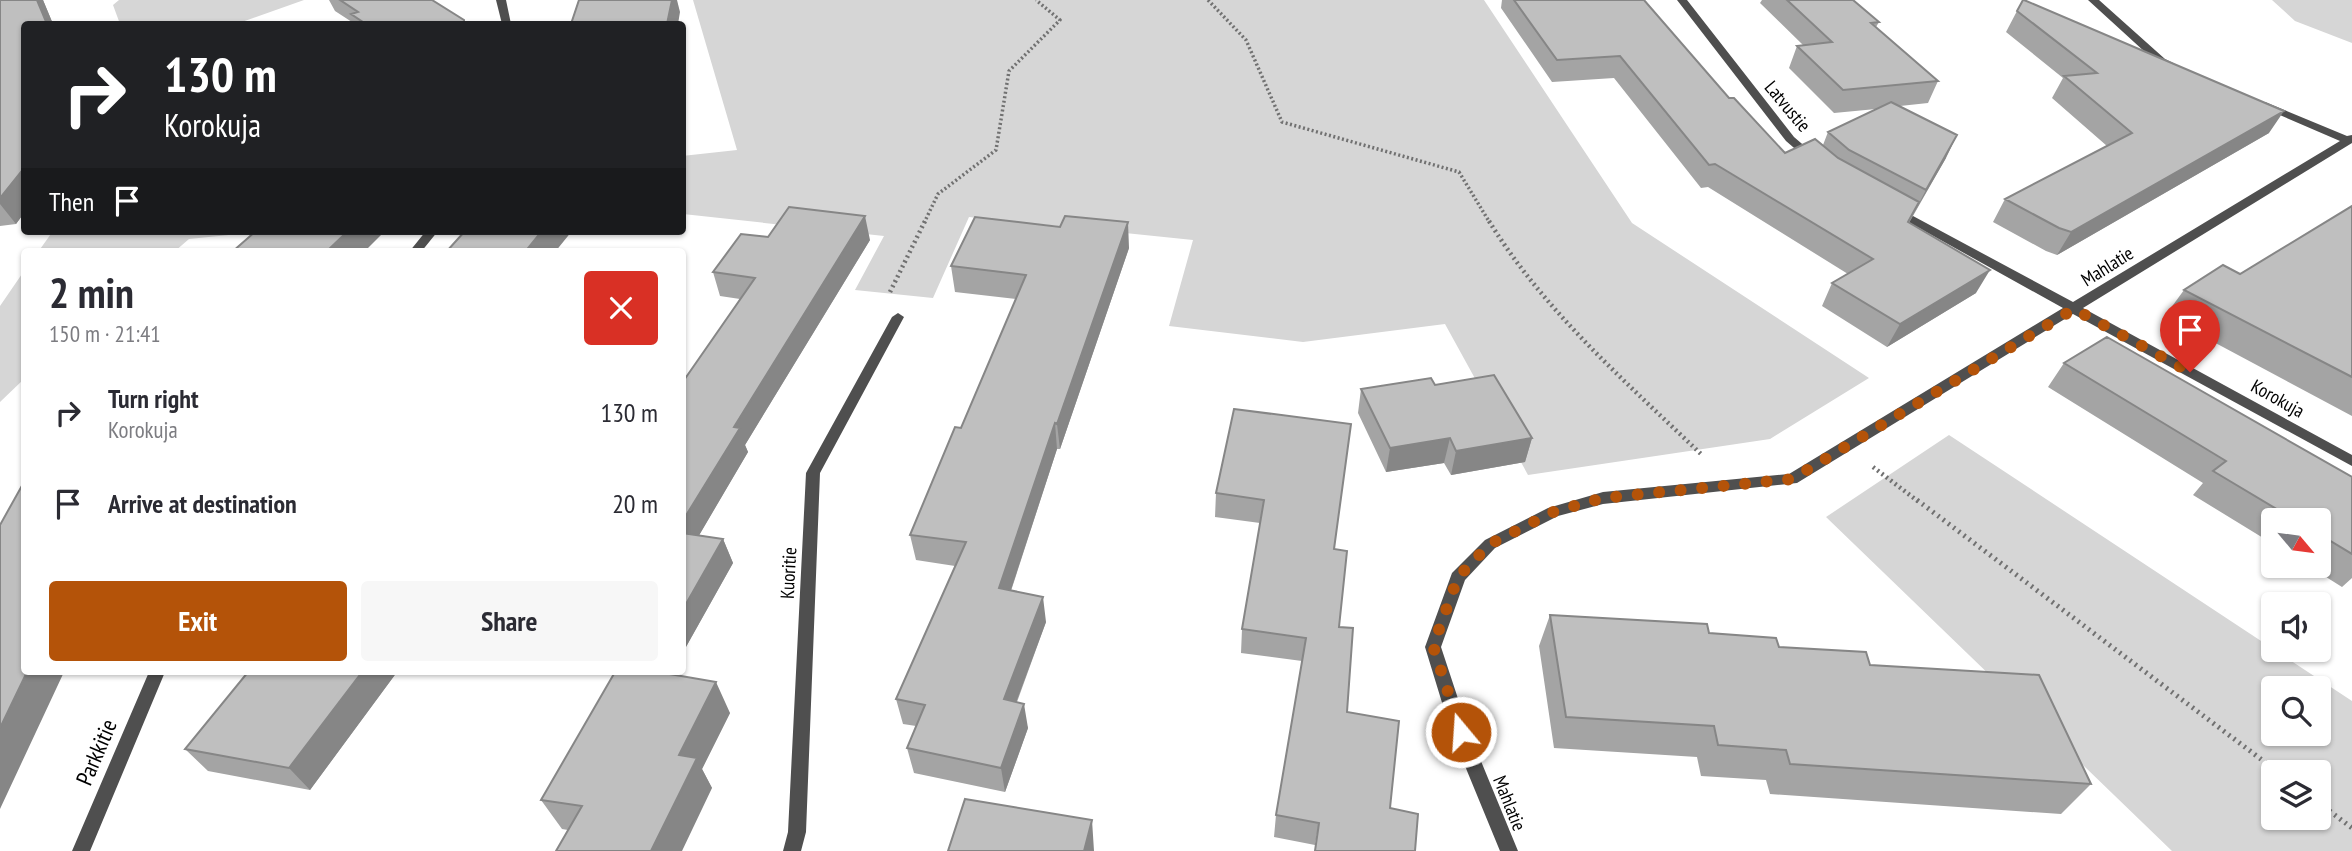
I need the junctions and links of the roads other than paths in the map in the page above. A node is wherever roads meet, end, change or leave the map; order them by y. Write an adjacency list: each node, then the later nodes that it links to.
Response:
1 (501, 0): 4 (street)
2 (1682, 0): 8 (street, Latvustie)
3 (2093, 0): 5 (street)
4 (506, 21)
5 (2186, 72)
6 (2248, 98): 7 (street)
7 (2350, 139): 10 (street, Mahlatie)
8 (1825, 169)
9 (1882, 203): 10 (street)
10 (2074, 309): 12 (street, Korokuja); 16 (street, Mahlatie)
11 (898, 317): 15 (street, Kuoritie)
12 (2352, 461)
13 (156, 675): 14 (street, Parkkitie)
14 (81, 851)
15 (792, 851)
16 (1509, 851)

